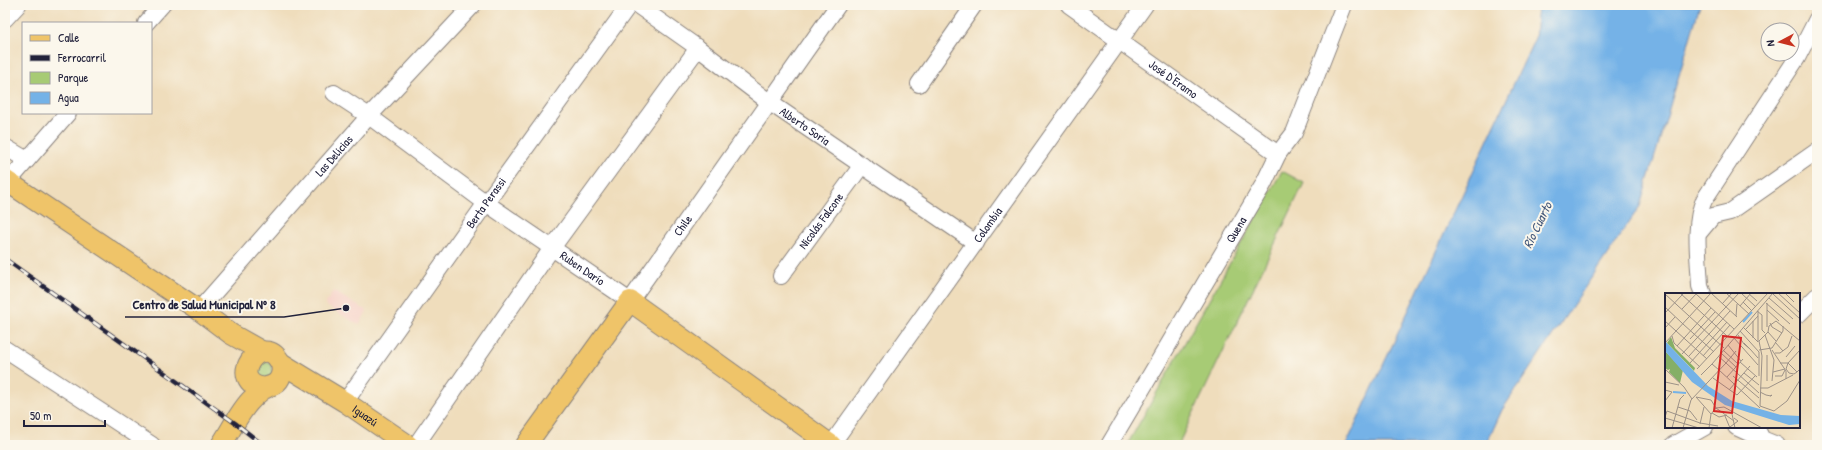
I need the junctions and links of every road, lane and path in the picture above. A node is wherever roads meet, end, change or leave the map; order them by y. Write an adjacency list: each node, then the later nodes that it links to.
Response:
1 (18, 5): 11 (street)
2 (162, 5): 13 (street)
3 (473, 5): 20 (street, Las Delicias)
4 (629, 5): 27 (street, Berta Perassi)
5 (637, 5): 15 (street, Alberto Soria)
6 (838, 5): 18 (street, Chile)
7 (974, 5): 16 (street)
8 (1069, 5): 14 (street, José D'Eramo)
9 (1145, 5): 14 (street, Colombia)
10 (1344, 5): 23 (street, Quena)
11 (5, 19)
12 (1817, 19): 28 (street)
13 (147, 22)
14 (1120, 41): 23 (street, José D'Eramo); 29 (street, Colombia)
15 (698, 48): 18 (street, Alberto Soria); 30 (street)
16 (919, 84)
17 (334, 92): 20 (street, Ruben Darío)
18 (769, 102): 25 (street, Alberto Soria); 34 (street, Chile)
19 (67, 114): 24 (street)
20 (370, 116): 27 (street, Ruben Darío); 35 (street, Las Delicias)
21 (5, 147): 24 (street)
22 (1817, 151): 28 (street)
23 (1278, 154): 50 (street, Quena)
24 (27, 160): 26 (street)
25 (862, 165): 29 (street, Alberto Soria); 31 (street, Nicolás Falcone)
26 (6, 181): 35 (main road)
27 (486, 203): 30 (street, Ruben Darío); 40 (street, Berta Perassi)
28 (1698, 234): 32 (street)
29 (976, 243): 49 (street, Colombia)
30 (552, 248): 34 (street, Ruben Darío); 47 (street)
31 (781, 276)
32 (1703, 293)
33 (1817, 296): 36 (street)
34 (630, 301): 48 (main road, Chile); 49 (main road, Ruben Darío)
35 (199, 310): 37 (main road)
36 (1800, 313)
37 (231, 334): 39 (main road); 39 (main road)
38 (5, 349): 44 (street)
39 (264, 375): 40 (main road, Iguazú); 45 (main road)
40 (345, 402): 46 (main road, Iguazú)
41 (1703, 428): 51 (street)
42 (1740, 428): 43 (street)
43 (1759, 433): 52 (street)
44 (152, 445)
45 (221, 445)
46 (408, 445)
47 (416, 445)
48 (526, 445)
49 (831, 445)
50 (1109, 445)
51 (1673, 445)
52 (1777, 445)

